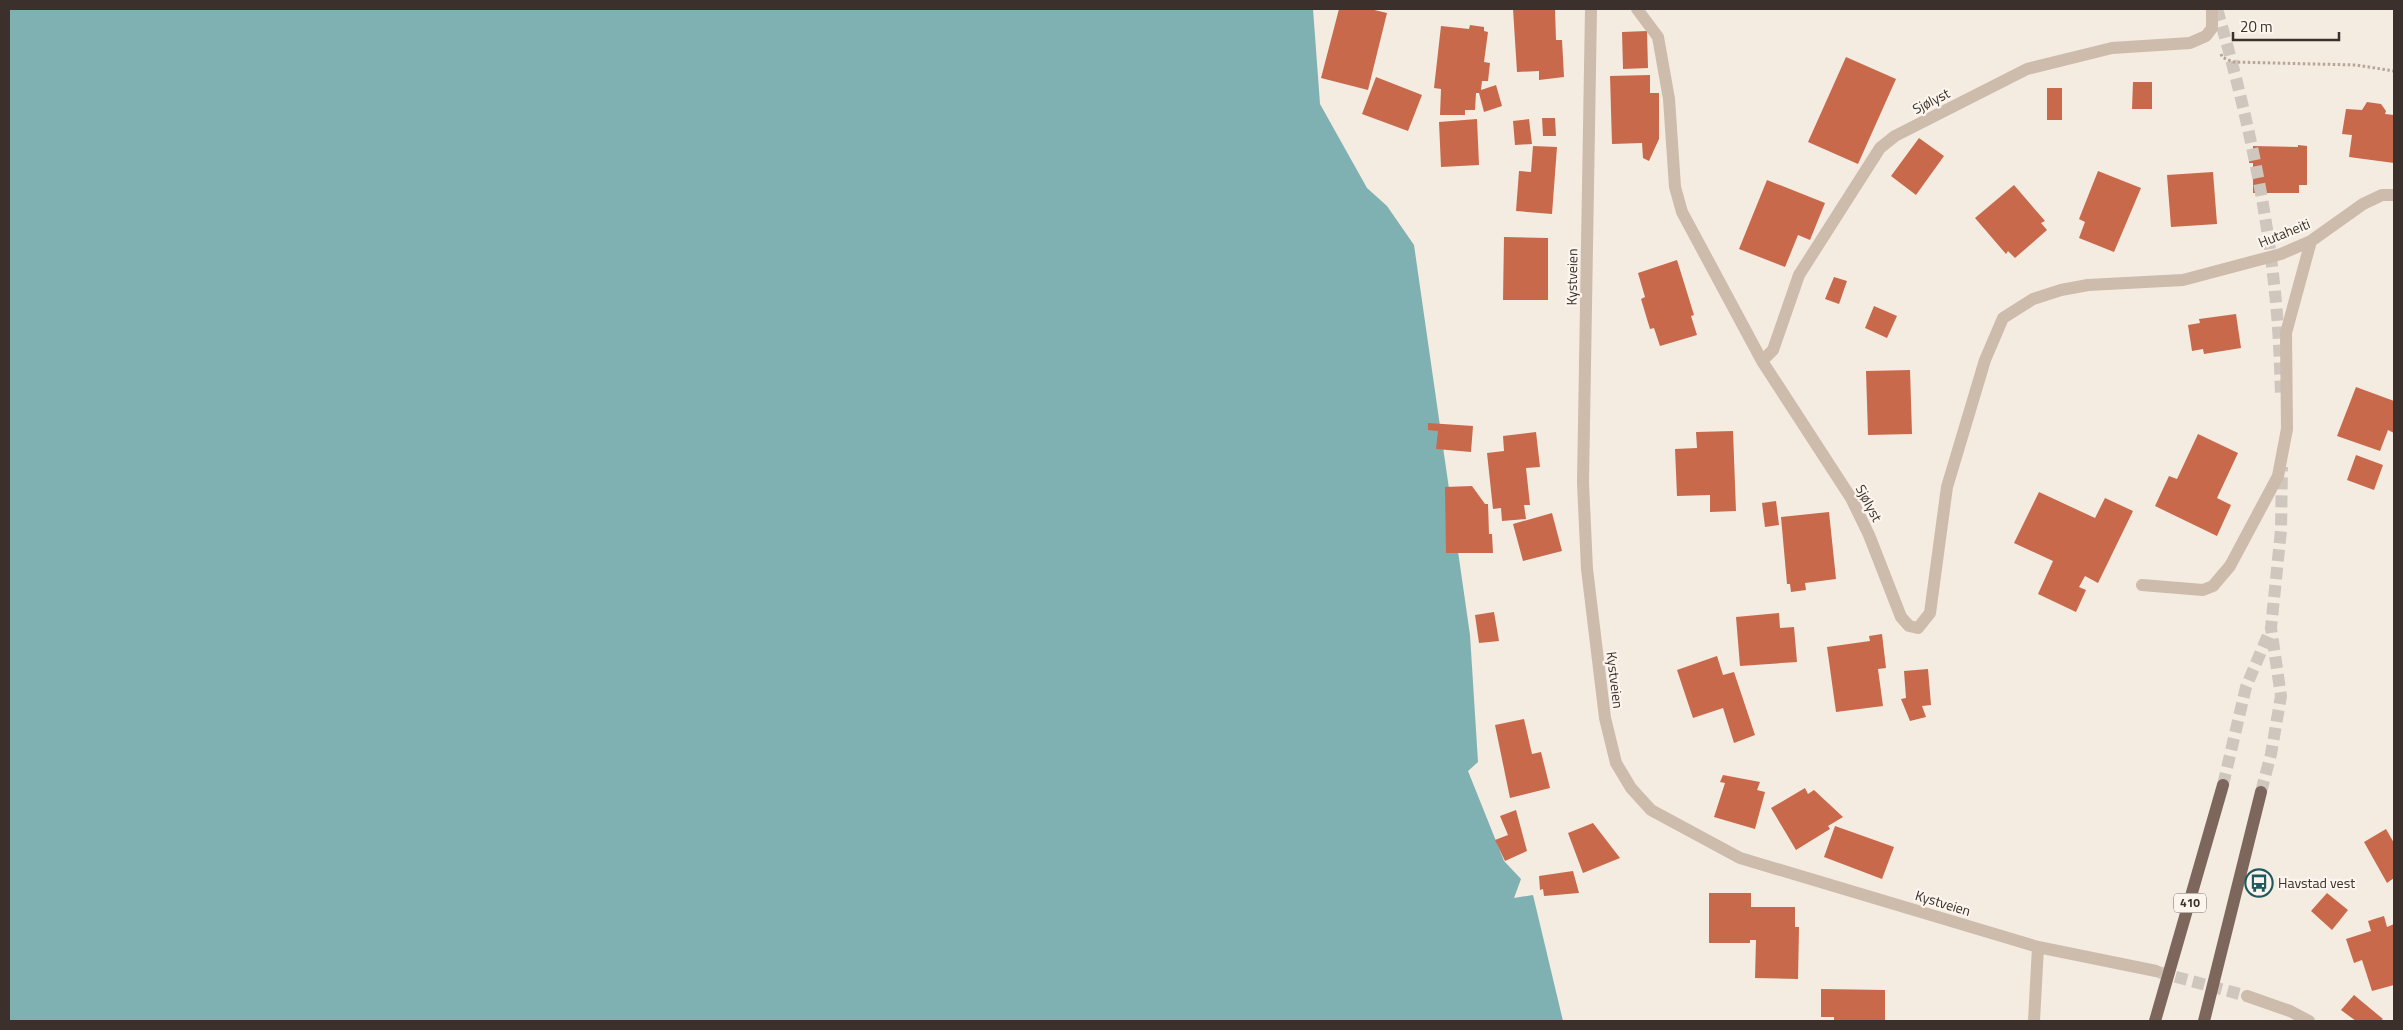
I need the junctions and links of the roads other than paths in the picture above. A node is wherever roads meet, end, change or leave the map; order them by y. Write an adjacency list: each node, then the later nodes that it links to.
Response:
1 (1591, 9): 11 (street, Kystveien)
2 (1637, 9): 6 (street, Sjølyst)
3 (2212, 9): 6 (street, Sjølyst)
4 (2394, 195): 5 (street, Hutaheiti)
5 (2311, 241): 7 (street); 8 (street, Hutaheiti)
6 (1762, 361): 8 (street, Sjølyst)
7 (2142, 585)
8 (1901, 617)
9 (2223, 785): 15 (main road, 410)
10 (2261, 792): 16 (main road)
11 (2038, 947): 12 (street, Kystveien); 14 (street)
12 (2156, 971)
13 (2247, 996): 17 (street)
14 (2034, 1021)
15 (2155, 1021)
16 (2204, 1021)
17 (2309, 1021)

